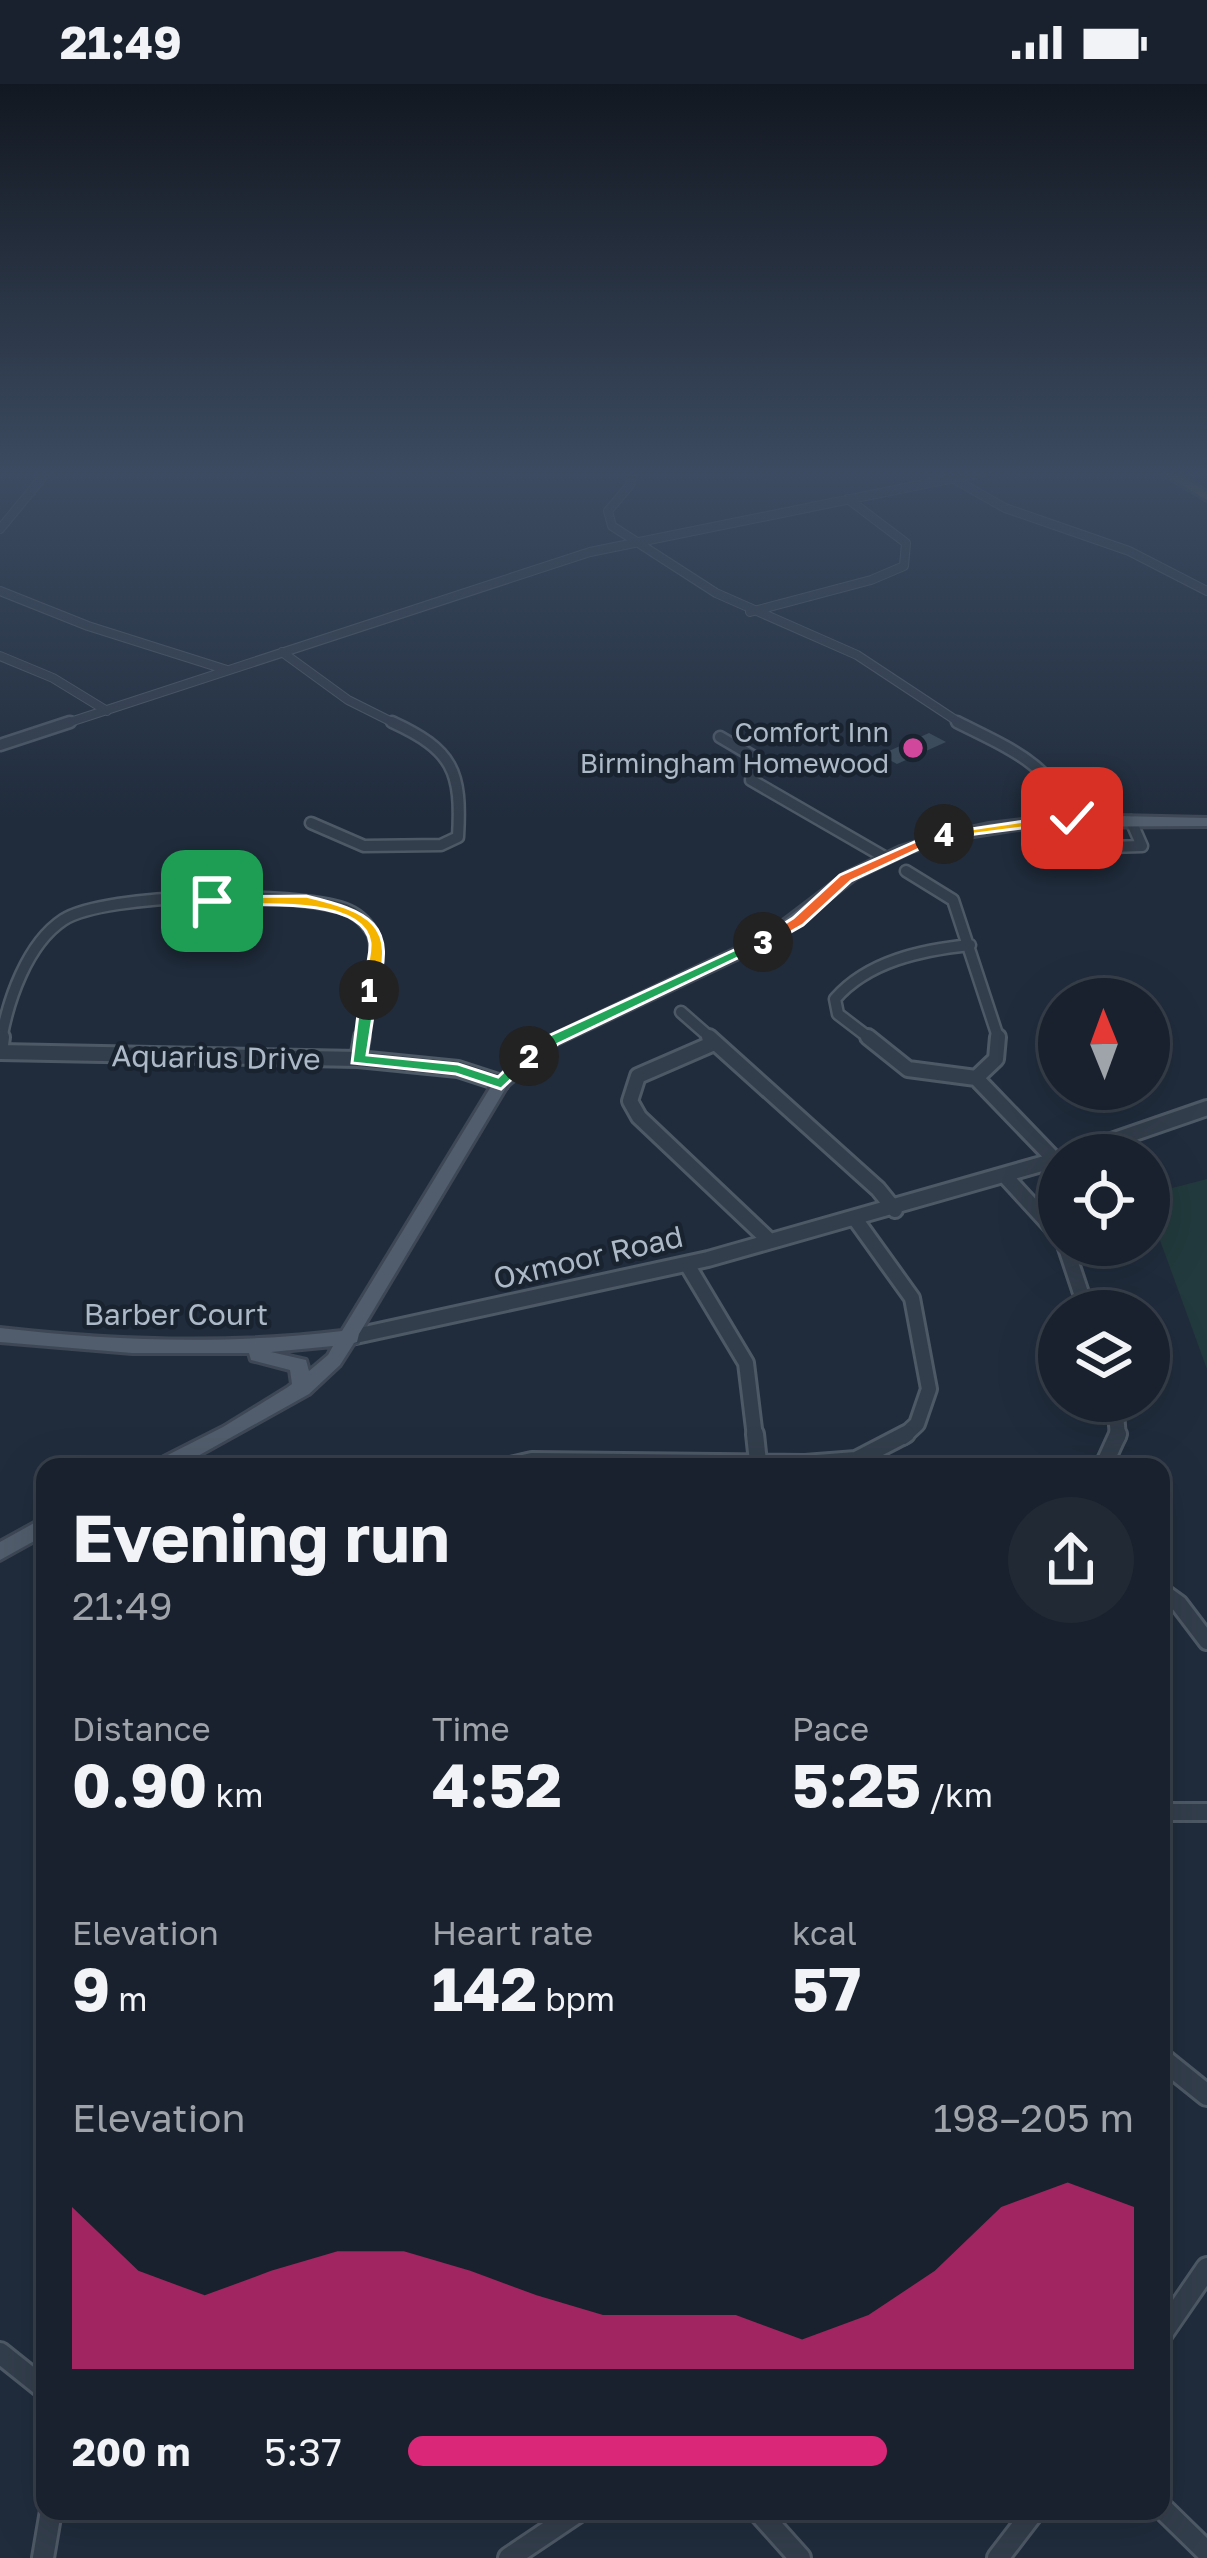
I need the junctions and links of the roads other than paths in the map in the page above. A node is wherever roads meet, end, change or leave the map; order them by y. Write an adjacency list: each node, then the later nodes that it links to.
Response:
1 (487, 587): 6 (street)
2 (706, 587): 5 (street)
3 (843, 587): 5 (street)
4 (0, 591): 8 (street)
5 (749, 613): 12 (street)
6 (286, 651): 8 (street); 15 (street)
7 (0, 656): 9 (street)
8 (228, 670): 9 (street)
9 (106, 711): 11 (street)
10 (720, 736): 17 (street)
11 (0, 745)
12 (1072, 821): 13 (main road); 17 (main road)
13 (1131, 821): 14 (main road); 16 (street)
14 (1207, 822)
15 (311, 824)
16 (1041, 849)
17 (886, 858): 25 (main road)
18 (906, 871): 19 (street)
19 (970, 945): 24 (street); 24 (street)
20 (681, 1012): 21 (street)
21 (714, 1043): 31 (street); 34 (street)
22 (0, 1052): 23 (street, Aquarius Drive); 23 (street)
23 (358, 1060): 25 (street, Aquarius Drive)
24 (976, 1078): 28 (street)
25 (501, 1083): 37 (main road)
26 (1207, 1108): 27 (street)
27 (1132, 1134)
28 (1038, 1140)
29 (1038, 1165): 30 (street, Oxmoor Road)
30 (1005, 1176): 31 (street, Oxmoor Road); 32 (street)
31 (895, 1210): 33 (street, Oxmoor Road)
32 (1038, 1212)
33 (856, 1220): 34 (street, Oxmoor Road); 43 (street)
34 (770, 1241): 35 (street, Oxmoor Road)
35 (688, 1266): 37 (street, Oxmoor Road); 42 (street)
36 (0, 1335): 38 (main road, Barber Court)
37 (351, 1337): 38 (main road, Barber Court); 39 (main road)
38 (223, 1350): 39 (main road)
39 (302, 1389): 41 (main road)
40 (1119, 1422): 44 (street)
41 (178, 1458)
42 (758, 1458)
43 (861, 1458)
44 (1110, 1458)
45 (36, 1530): 46 (main road)
46 (0, 1552)
47 (1170, 1598): 48 (street)
48 (1207, 1641)
49 (1170, 1812): 50 (street)
50 (1207, 1812)
51 (1170, 2065): 52 (street)
52 (1207, 2095)
53 (1207, 2268): 54 (street)
54 (1170, 2322)
55 (0, 2353): 56 (street)
56 (36, 2382)
57 (1170, 2516): 62 (street)
58 (49, 2520): 63 (street)
59 (565, 2520): 64 (street)
60 (766, 2520): 65 (street)
61 (1027, 2520): 66 (street)
62 (1207, 2552)
63 (43, 2558)
64 (508, 2558)
65 (800, 2558)
66 (998, 2558)

